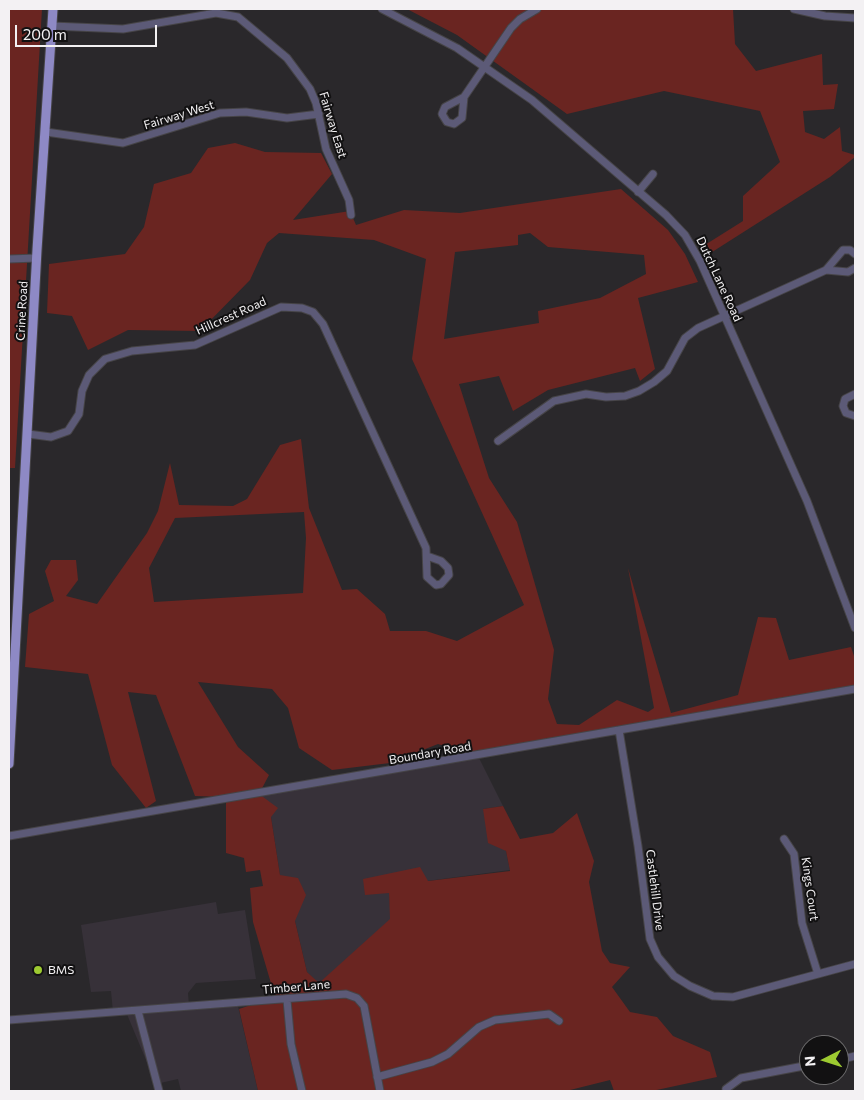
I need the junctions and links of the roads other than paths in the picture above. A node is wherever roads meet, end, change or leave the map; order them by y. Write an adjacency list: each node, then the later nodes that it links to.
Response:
1 (53, 9): 6 (main road, Crine Road)
2 (382, 9): 7 (street, Dutch Lane Road)
3 (537, 9): 7 (street)
4 (794, 9): 5 (street)
5 (855, 18)
6 (52, 26): 9 (street, Fairway East); 10 (main road, Crine Road)
7 (484, 67): 8 (street); 12 (street, Dutch Lane Road)
8 (464, 96)
9 (319, 114): 10 (street, Fairway West); 13 (street, Fairway East)
10 (46, 132): 15 (main road, Crine Road)
11 (653, 174): 12 (street)
12 (638, 192): 19 (street, Dutch Lane Road)
13 (351, 215)
14 (855, 254): 18 (street)
15 (37, 258): 16 (street); 22 (main road, Crine Road)
16 (9, 259)
17 (855, 268): 18 (street)
18 (826, 270): 19 (street)
19 (725, 316): 23 (street); 25 (street, Dutch Lane Road)
20 (855, 394): 21 (street)
21 (855, 416)
22 (28, 434): 24 (street, Hillcrest Road); 28 (main road, Crine Road)
23 (498, 441)
24 (427, 556)
25 (855, 628)
26 (855, 689): 27 (street, Boundary Road)
27 (619, 730): 29 (street, Boundary Road); 32 (street, Castlehill Drive)
28 (9, 764)
29 (9, 836)
30 (784, 839): 32 (street, Kings Court)
31 (855, 964): 32 (street, Castlehill Drive)
32 (818, 974)
33 (287, 1000): 34 (street, Timber Lane); 38 (street, Timber Lane); 41 (street)
34 (138, 1011): 35 (street, Timber Lane); 40 (street)
35 (9, 1020)
36 (559, 1021): 38 (street)
37 (799, 1067): 39 (street)
38 (377, 1076): 42 (street, Timber Lane)
39 (726, 1089)
40 (158, 1091)
41 (302, 1091)
42 (380, 1091)

